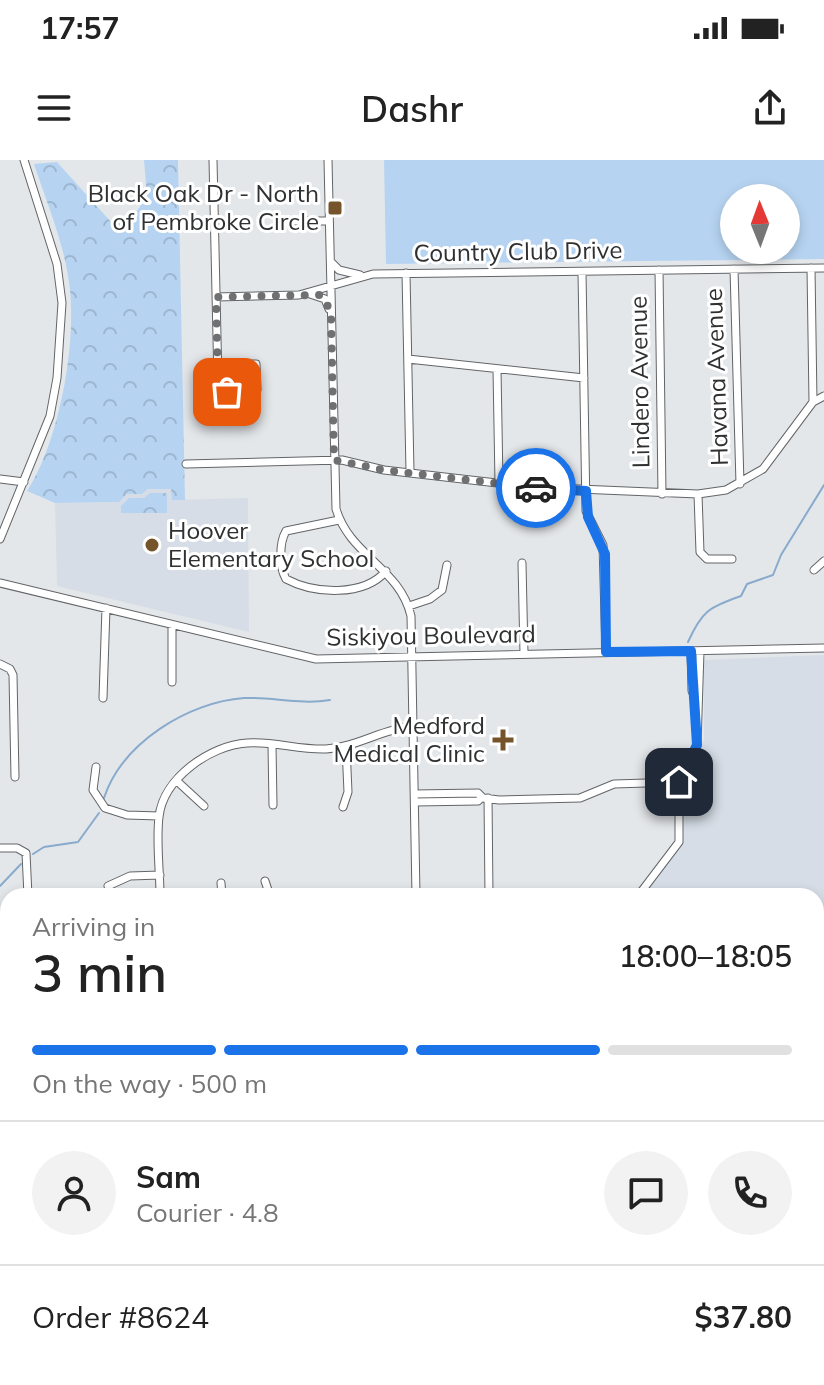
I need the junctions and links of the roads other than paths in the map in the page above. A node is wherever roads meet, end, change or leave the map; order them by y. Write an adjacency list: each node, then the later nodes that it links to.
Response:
1 (24, 160): 28 (street)
2 (213, 160): 16 (street)
3 (328, 160): 5 (street)
4 (291, 221): 5 (street)
5 (329, 221): 6 (street)
6 (330, 259): 13 (street); 14 (street)
7 (811, 268): 8 (street, Country Club Drive); 9 (street, Country Club Drive); 23 (street)
8 (824, 268)
9 (734, 269): 10 (street, Country Club Drive); 30 (street, Havana Avenue)
10 (659, 270): 11 (street, Country Club Drive); 32 (street, Lindero Avenue)
11 (582, 272): 12 (street, Country Club Drive); 21 (street)
12 (406, 273): 13 (street, Country Club Drive); 18 (street)
13 (362, 275): 14 (street, Country Club Drive)
14 (331, 285): 15 (street, Country Club Drive); 17 (street)
15 (299, 295): 16 (street, Country Club Drive); 17 (street)
16 (216, 297): 19 (street)
17 (331, 315): 24 (street)
18 (408, 359): 20 (street); 26 (street)
19 (218, 364): 19 (street)
20 (497, 369): 21 (street); 29 (street)
21 (584, 378): 31 (street)
22 (824, 396): 23 (street)
23 (813, 402): 30 (street)
24 (334, 460): 25 (street); 26 (street); 34 (street)
25 (186, 464)
26 (410, 472): 29 (street)
27 (0, 479): 28 (street)
28 (24, 482): 35 (street)
29 (499, 483): 31 (street)
30 (740, 484): 33 (street)
31 (586, 491): 32 (street); 49 (street)
32 (662, 494): 33 (street)
33 (698, 494): 36 (street)
34 (339, 520): 41 (street); 41 (street)
35 (0, 539)
36 (732, 559)
37 (824, 561): 40 (street)
38 (522, 563): 50 (street)
39 (447, 565): 43 (street)
40 (814, 570)
41 (386, 571): 43 (street)
42 (0, 583): 44 (street, Siskiyou Boulevard)
43 (409, 606): 51 (street)
44 (106, 608): 45 (street, Siskiyou Boulevard); 54 (street)
45 (172, 625): 51 (street, Siskiyou Boulevard); 53 (street)
46 (824, 648): 48 (street, Siskiyou Boulevard)
47 (691, 651): 48 (street, Siskiyou Boulevard); 49 (street, Siskiyou Boulevard); 55 (street)
48 (700, 651): 55 (street)
49 (606, 652): 50 (street, Siskiyou Boulevard)
50 (524, 654): 51 (street, Siskiyou Boulevard)
51 (413, 659): 56 (street)
52 (0, 664): 60 (street)
53 (172, 682)
54 (103, 698)
55 (697, 700): 62 (street)
56 (413, 726): 58 (street); 63 (street)
57 (272, 745): 58 (street); 61 (street); 65 (street)
58 (346, 747): 67 (street)
59 (96, 767): 68 (street)
60 (15, 777)
61 (178, 782): 66 (street); 68 (street)
62 (679, 782): 64 (street); 80 (street)
63 (415, 798): 64 (street); 78 (street)
64 (485, 798): 79 (street)
65 (273, 805)
66 (204, 806)
67 (343, 807)
68 (159, 816): 70 (street)
69 (0, 848): 74 (street)
70 (160, 875): 73 (street); 75 (street)
71 (265, 881): 77 (street)
72 (221, 883): 76 (street)
73 (108, 886)
74 (28, 888)
75 (160, 888)
76 (221, 888)
77 (267, 888)
78 (416, 888)
79 (489, 888)
80 (640, 888)

